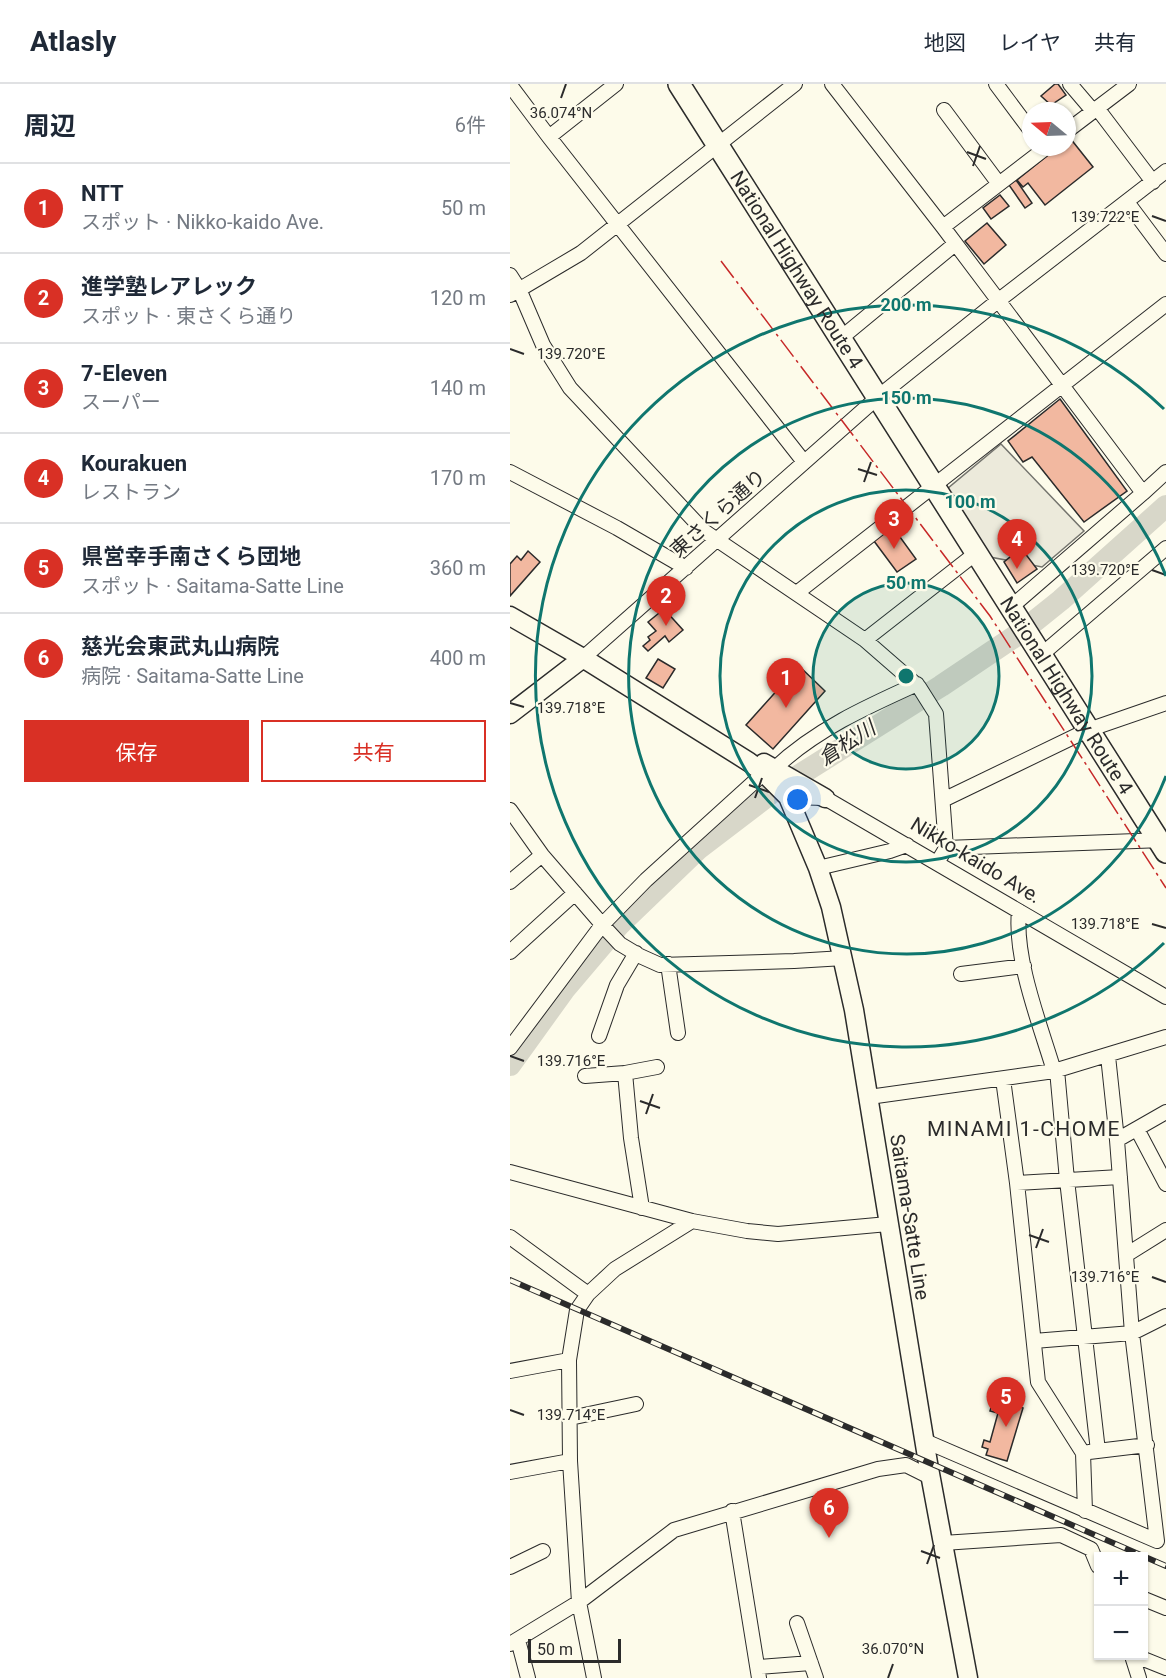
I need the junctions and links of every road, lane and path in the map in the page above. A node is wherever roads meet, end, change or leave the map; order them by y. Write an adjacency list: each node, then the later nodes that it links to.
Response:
1 (616, 84): 13 (street)
2 (679, 84): 14 (highway, National Highway Route 4)
3 (795, 84): 14 (street)
4 (832, 84): 21 (street)
5 (996, 84): 11 (street)
6 (1070, 84): 10 (street)
7 (1129, 84): 10 (street)
8 (510, 85): 13 (street)
9 (944, 110): 18 (street)
10 (1095, 110): 12 (street); 17 (street)
11 (1022, 119)
12 (1076, 124)
13 (549, 137): 20 (street)
14 (717, 145): 20 (street); 28 (highway, National Highway Route 4)
15 (1034, 156): 18 (street)
16 (1166, 171): 17 (street, 東さくら通り)
17 (1153, 182): 19 (street, 東さくら通り)
18 (999, 184): 21 (street)
19 (1127, 202): 23 (street); 26 (street, 東さくら通り)
20 (617, 224): 25 (street); 31 (street)
21 (943, 227): 22 (street)
22 (955, 244): 26 (street); 28 (street)
23 (1166, 254)
24 (510, 275): 25 (street)
25 (514, 292): 36 (street)
26 (999, 300): 29 (street); 30 (street, 東さくら通り)
27 (1166, 304): 29 (street)
28 (841, 338): 30 (highway, National Highway Route 4)
29 (1063, 386): 34 (street); 35 (street)
30 (878, 397): 31 (street, 東さくら通り); 34 (highway, National Highway Route 4)
31 (804, 462): 36 (street, 東さくら通り)
32 (510, 472): 39 (street)
33 (1166, 472): 35 (street)
34 (933, 485): 38 (highway, National Highway Route 4); 40 (street)
35 (1143, 493): 41 (street)
36 (718, 541): 39 (street, 東さくら通り); 40 (street)
37 (1166, 548): 44 (street)
38 (975, 554): 41 (highway, National Highway Route 4); 43 (street)
39 (686, 568): 45 (street, 東さくら通り)
40 (798, 592): 43 (street)
41 (1013, 612): 44 (highway, National Highway Route 4)
42 (510, 616): 45 (main road)
43 (865, 640): 46 (street)
44 (1036, 648): 49 (highway, National Highway Route 4)
45 (583, 658): 48 (main road); 50 (main road)
46 (918, 686): 50 (street); 53 (street)
47 (1166, 703): 49 (street)
48 (510, 714)
49 (1088, 730): 53 (street); 55 (highway, National Highway Route 4)
50 (771, 772): 51 (main road, Saitama-Satte Line); 64 (street)
51 (790, 790): 52 (main road); 60 (main road, Saitama-Satte Line)
52 (825, 798): 56 (street, Nikko-kaido Ave.)
53 (943, 800): 57 (street)
54 (510, 810): 58 (street)
55 (1163, 844): 57 (street)
56 (907, 845): 59 (street, Nikko-kaido Ave.); 60 (street)
57 (946, 848): 59 (street)
58 (542, 855): 61 (street); 62 (street)
59 (937, 862): 63 (street, Nikko-kaido Ave.)
60 (818, 868): 67 (main road, Saitama-Satte Line)
61 (510, 882)
62 (575, 893): 64 (street); 65 (street)
63 (1019, 911): 69 (street); 71 (street, Nikko-kaido Ave.)
64 (604, 927): 66 (street); 75 (street)
65 (510, 952)
66 (636, 953): 68 (street); 73 (street)
67 (844, 958): 68 (street); 82 (main road, Saitama-Satte Line)
68 (668, 964): 72 (street)
69 (1024, 966): 70 (street); 78 (street)
70 (961, 974)
71 (1166, 997)
72 (678, 1034)
73 (598, 1036)
74 (1166, 1038): 76 (street)
75 (510, 1048)
76 (1108, 1056): 78 (street); 85 (street)
77 (657, 1067): 79 (street)
78 (1056, 1070): 81 (street); 88 (street)
79 (625, 1073): 80 (street); 91 (street)
80 (585, 1076)
81 (1003, 1079): 82 (street); 89 (street)
82 (868, 1097): 93 (main road, Saitama-Satte Line)
83 (1166, 1112): 84 (street)
84 (1137, 1129): 85 (street); 90 (street)
85 (1117, 1140): 87 (street)
86 (510, 1172): 91 (street)
87 (1120, 1177): 88 (street); 96 (street)
88 (1067, 1180): 89 (street); 100 (street)
89 (1017, 1183): 101 (street)
90 (1166, 1184)
91 (642, 1208): 92 (street)
92 (692, 1221): 93 (street); 97 (street)
93 (888, 1224): 106 (main road, Saitama-Satte Line)
94 (1166, 1230): 96 (street)
95 (510, 1237): 97 (street)
96 (1126, 1255): 99 (street)
97 (588, 1293): 102 (street)
98 (1166, 1316): 99 (street)
99 (1132, 1333): 100 (street); 107 (street)
100 (1084, 1337): 101 (street); 108 (street)
101 (1034, 1341): 109 (street)
102 (569, 1360): 103 (street); 105 (street)
103 (510, 1371)
104 (636, 1404): 105 (street)
105 (570, 1418): 110 (street)
106 (925, 1441): 112 (main road, Saitama-Satte Line); 114 (street)
107 (1147, 1445): 108 (street); 114 (street)
108 (1098, 1451): 109 (street)
109 (1083, 1453): 114 (street)
110 (570, 1461): 111 (street); 120 (street)
111 (510, 1472)
112 (930, 1477): 113 (street); 115 (main road, Saitama-Satte Line)
113 (732, 1511): 120 (street); 128 (street)
114 (1085, 1511)
115 (943, 1543): 117 (street); 132 (main road, Saitama-Satte Line)
116 (543, 1551): 118 (street)
117 (1094, 1556)
118 (510, 1567)
119 (1148, 1601): 121 (street)
120 (579, 1602): 123 (street); 130 (street)
121 (1166, 1608)
122 (797, 1623): 126 (street)
123 (512, 1642): 129 (street)
124 (1133, 1660): 133 (street)
125 (1146, 1660): 127 (street)
126 (811, 1663): 128 (street); 131 (street)
127 (1166, 1668)
128 (759, 1673)
129 (528, 1678)
130 (594, 1678)
131 (816, 1678)
132 (968, 1678)
133 (1139, 1678)

